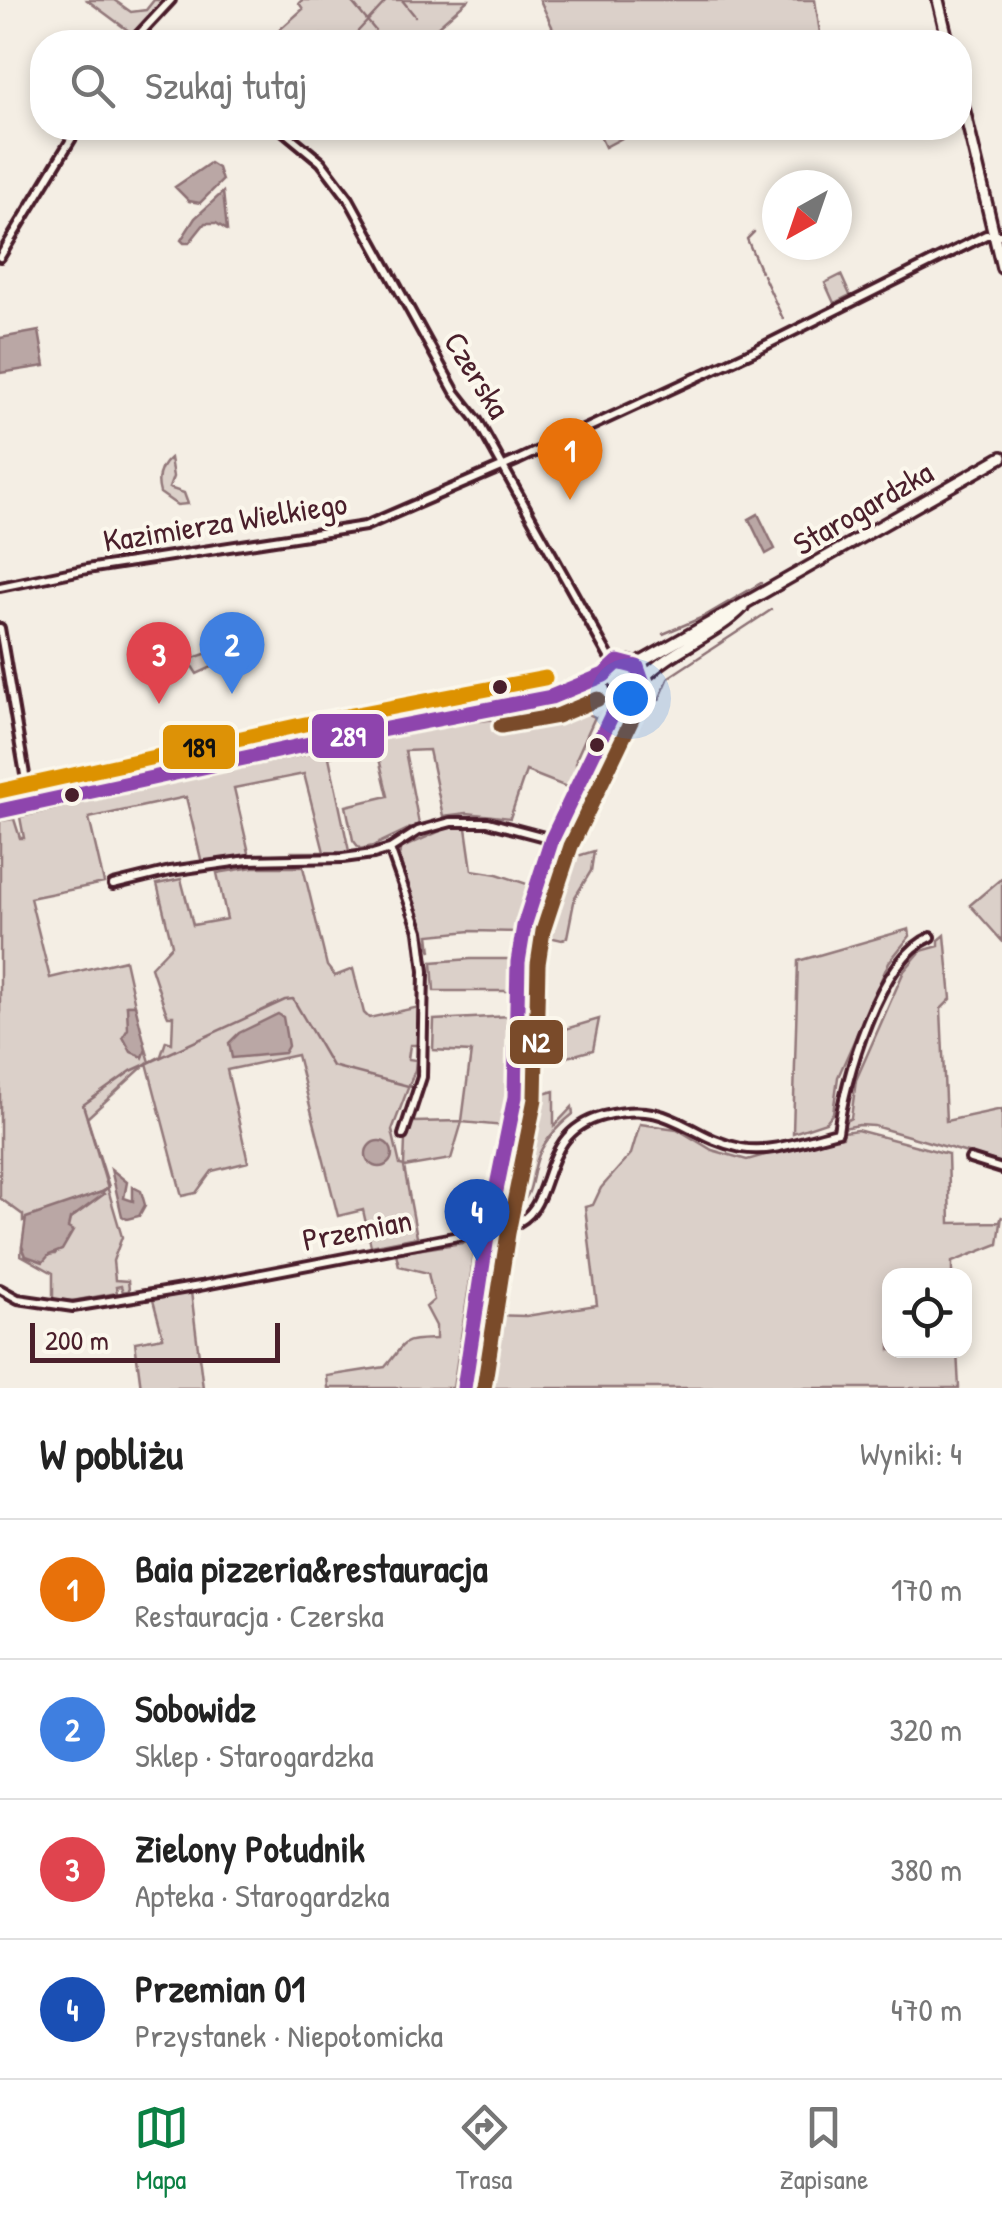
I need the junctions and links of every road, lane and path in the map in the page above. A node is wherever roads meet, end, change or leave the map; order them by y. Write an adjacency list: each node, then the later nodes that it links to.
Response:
1 (171, 0): 3 (street)
2 (938, 0): 4 (main road)
3 (145, 30)
4 (945, 30)
5 (972, 137): 8 (main road)
6 (71, 140): 9 (street)
7 (294, 140): 12 (street, Czerska)
8 (998, 234): 10 (main road); 12 (street, Kazimierza Wielkiego)
9 (0, 257)
10 (1002, 268)
11 (1002, 456): 14 (main road, Starogardzka)
12 (502, 464): 13 (street, Kazimierza Wielkiego); 16 (street, Czerska)
13 (0, 587)
14 (748, 602): 17 (main road, Starogardzka); 19 (main road, Starogardzka)
15 (0, 628): 23 (street)
16 (613, 664): 17 (main road); 18 (main road)
17 (636, 665): 19 (main road)
18 (604, 675): 20 (main road); 21 (main road)
19 (644, 678): 22 (main road)
20 (605, 691): 21 (main road); 22 (main road)
21 (551, 697): 23 (main road)
22 (618, 702): 25 (main road)
23 (30, 805): 24 (main road)
24 (0, 811)
25 (552, 838): 26 (street); 32 (main road)
26 (390, 849): 27 (street); 29 (street)
27 (113, 885)
28 (931, 936): 32 (street, Przemian)
29 (403, 1135)
30 (970, 1159): 31 (street)
31 (1002, 1169)
32 (488, 1230): 33 (street, Przemian); 34 (main road)
33 (0, 1289)
34 (464, 1388)

